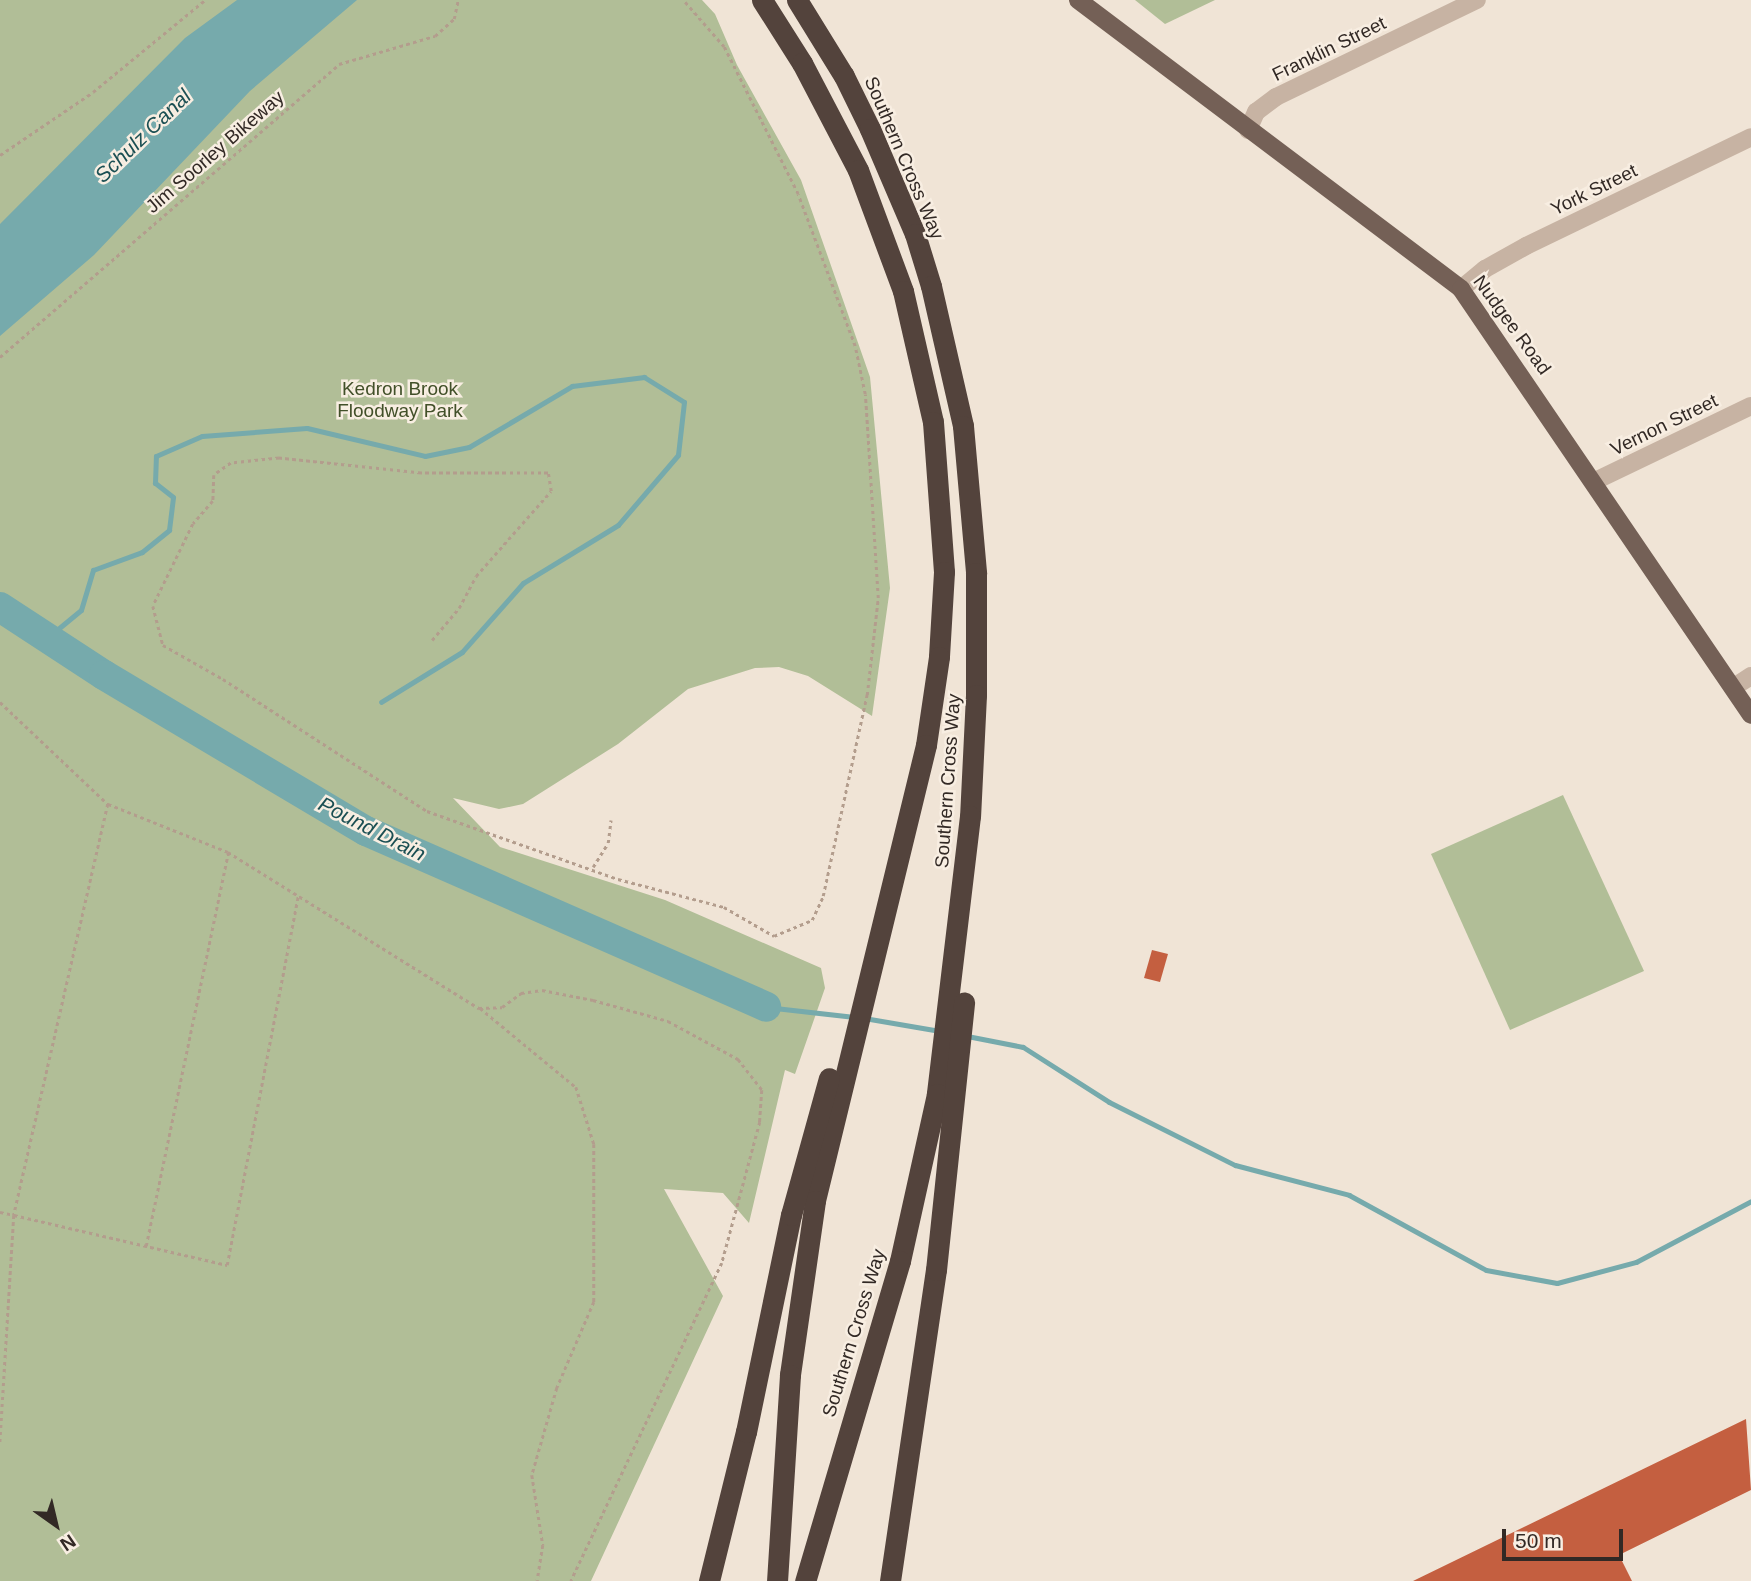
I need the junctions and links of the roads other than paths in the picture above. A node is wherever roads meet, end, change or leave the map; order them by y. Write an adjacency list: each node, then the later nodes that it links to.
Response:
1 (762, 0): 14 (highway, Southern Cross Way)
2 (797, 0): 13 (highway, Southern Cross Way)
3 (1078, 0): 5 (main road, Nudgee Road)
4 (1477, 0): 5 (street, Franklin Street)
5 (1248, 130): 7 (main road, Nudgee Road)
6 (1751, 137): 7 (street, York Street)
7 (1461, 289): 9 (main road, Nudgee Road)
8 (1751, 406): 9 (street, Vernon Street)
9 (1595, 481): 11 (main road, Nudgee Road)
10 (1751, 676): 11 (street)
11 (1734, 687): 12 (main road, Nudgee Road)
12 (1751, 715)
13 (951, 1056): 17 (highway, Southern Cross Way); 18 (highway)
14 (840, 1063): 15 (highway); 16 (highway)
15 (709, 1581)
16 (777, 1581)
17 (805, 1581)
18 (890, 1581)

